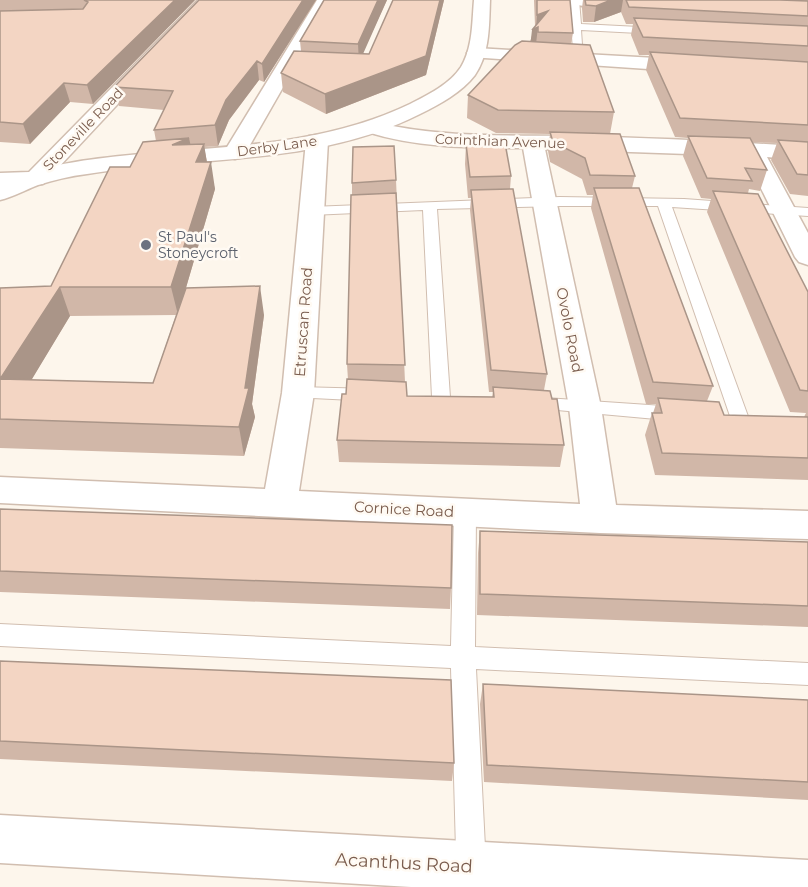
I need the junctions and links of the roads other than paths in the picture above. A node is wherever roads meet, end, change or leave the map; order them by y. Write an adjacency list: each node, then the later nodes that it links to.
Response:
1 (207, 0): 17 (street, Stoneville Road)
2 (325, 0): 15 (street)
3 (482, 0): 8 (street, Derby Lane)
4 (573, 0): 5 (street); 6 (lane)
5 (644, 3)
6 (576, 27): 7 (lane); 9 (lane)
7 (669, 32)
8 (476, 53): 9 (street); 11 (street, Derby Lane)
9 (578, 59): 10 (street)
10 (705, 66)
11 (374, 128): 12 (street, Derby Lane); 13 (street, Corinthian Avenue)
12 (317, 141): 15 (street, Derby Lane); 24 (street, Etruscan Road)
13 (533, 142): 14 (street, Corinthian Avenue); 20 (street, Ovolo Road)
14 (752, 149): 16 (street, Corinthian Avenue); 23 (street)
15 (235, 152): 17 (street, Derby Lane)
16 (808, 154)
17 (34, 179): 18 (street); 19 (street, Derby Lane)
18 (0, 180)
19 (0, 193)
20 (544, 202): 21 (lane); 22 (lane); 33 (street, Ovolo Road)
21 (664, 203): 23 (lane); 36 (lane)
22 (430, 205): 24 (lane); 30 (lane)
23 (784, 209): 25 (lane); 26 (street)
24 (311, 212): 27 (street, Etruscan Road)
25 (808, 212)
26 (808, 257)
27 (298, 393): 28 (lane); 39 (street, Etruscan Road)
28 (393, 395)
29 (417, 396): 30 (lane)
30 (441, 397): 31 (lane)
31 (464, 398)
32 (508, 401): 33 (lane)
33 (585, 406): 34 (lane); 41 (street, Ovolo Road)
34 (692, 416)
35 (716, 417): 36 (lane)
36 (740, 419): 37 (lane)
37 (762, 420)
38 (0, 490): 39 (street, Cornice Road)
39 (280, 502): 40 (street, Cornice Road)
40 (465, 512): 41 (street, Cornice Road); 44 (lane)
41 (600, 519): 42 (street, Cornice Road)
42 (808, 525)
43 (0, 635): 44 (lane)
44 (463, 657): 45 (lane); 47 (lane)
45 (808, 674)
46 (0, 839): 47 (street, Acanthus Road)
47 (472, 877): 48 (street, Acanthus Road)
48 (808, 885)

